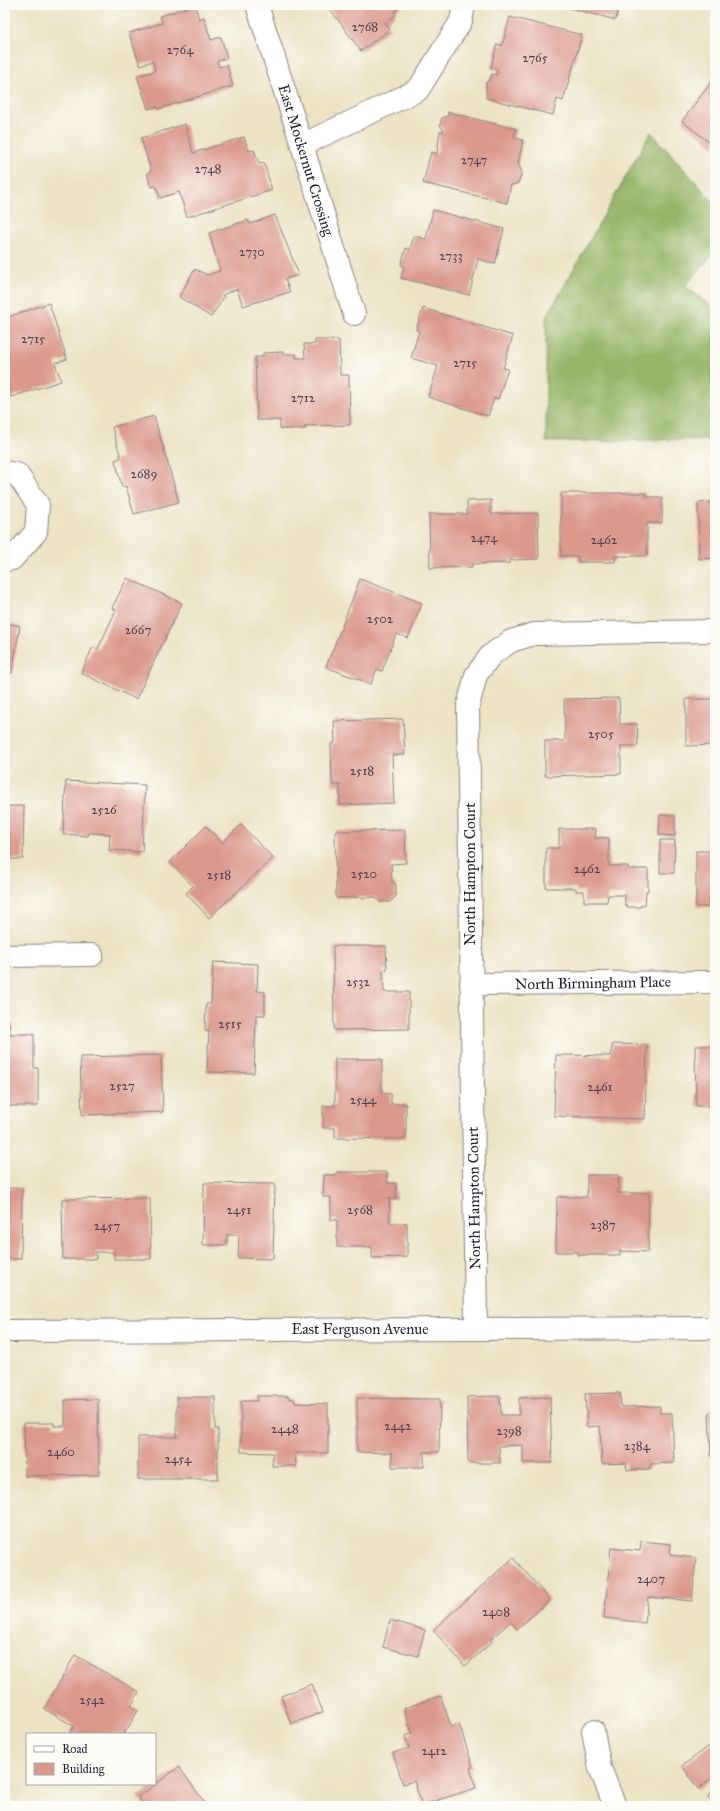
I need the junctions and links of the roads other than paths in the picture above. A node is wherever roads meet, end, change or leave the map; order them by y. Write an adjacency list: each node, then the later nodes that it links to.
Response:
1 (257, 5): 3 (street, East Mockernut Crossing)
2 (464, 5): 3 (street)
3 (302, 145): 4 (street, East Mockernut Crossing)
4 (354, 314)
5 (5, 472): 6 (street)
6 (5, 560)
7 (715, 631): 11 (street, North Hampton Court)
8 (92, 955): 9 (street)
9 (5, 956)
10 (715, 982): 11 (street, North Birmingham Place)
11 (471, 984): 12 (street, North Hampton Court)
12 (476, 1328): 13 (street, East Ferguson Avenue); 14 (street, East Ferguson Avenue)
13 (715, 1328)
14 (5, 1331)
15 (593, 1731): 16 (street)
16 (615, 1806)

